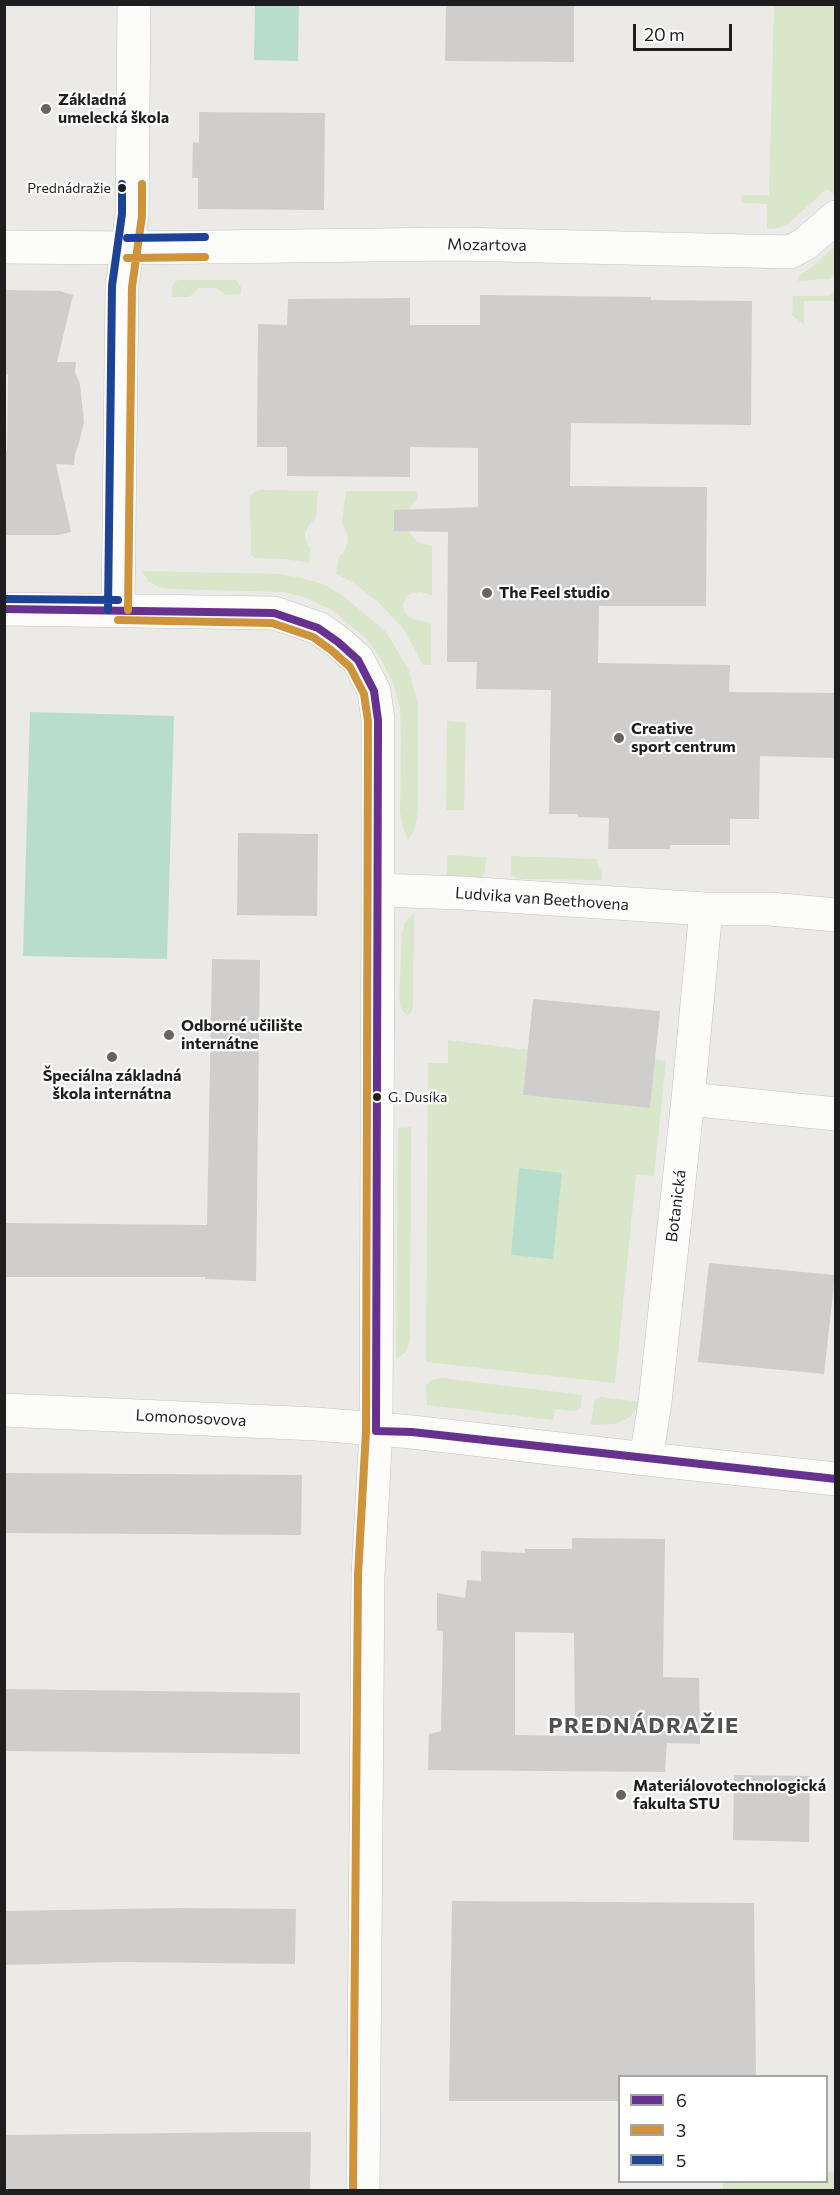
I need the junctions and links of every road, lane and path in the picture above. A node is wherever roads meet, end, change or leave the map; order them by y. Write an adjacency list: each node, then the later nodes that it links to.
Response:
1 (134, 4): 4 (street)
2 (836, 217): 4 (street, Mozartova)
3 (4, 247): 4 (street, Mozartova)
4 (127, 248): 6 (street)
5 (4, 609): 6 (street)
6 (118, 610): 7 (street)
7 (378, 890): 8 (street, Ludvika van Beethovena); 13 (street)
8 (706, 909): 9 (street, Ludvika van Beethovena); 10 (street)
9 (836, 915)
10 (688, 1099): 11 (street); 14 (street, Botanická)
11 (836, 1114)
12 (4, 1410): 13 (street, Lomonosovova)
13 (376, 1431): 14 (street); 16 (street)
14 (646, 1460): 15 (street)
15 (836, 1479)
16 (363, 2190)

